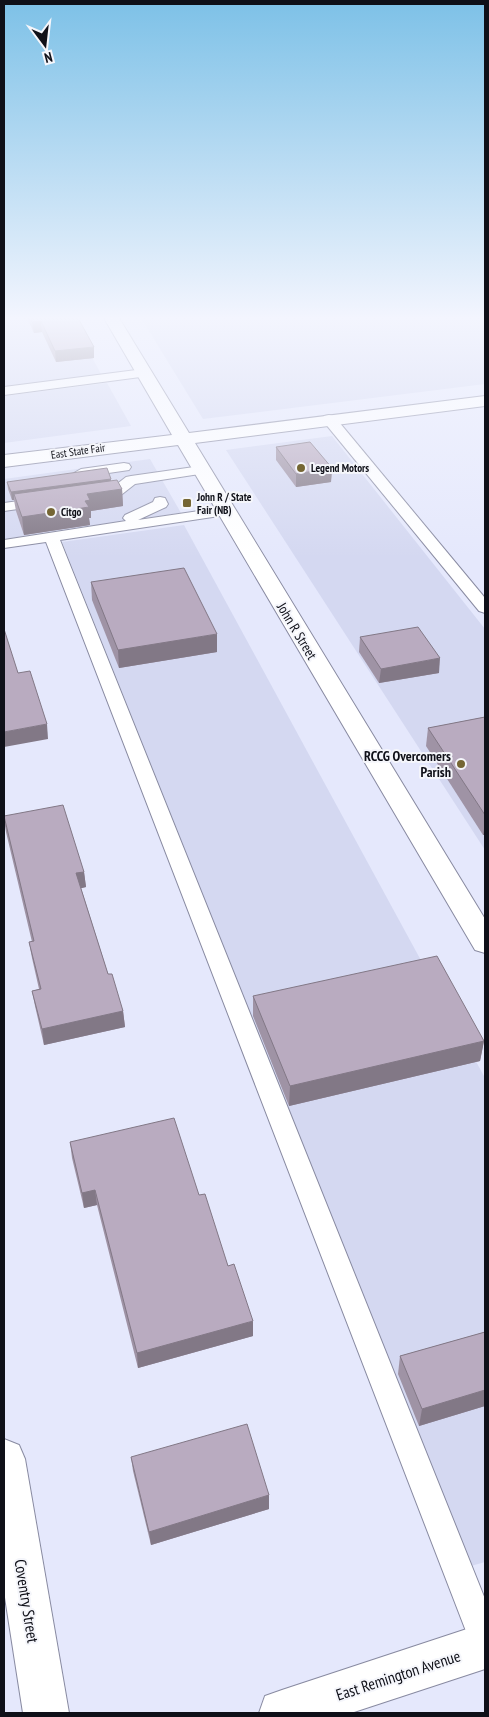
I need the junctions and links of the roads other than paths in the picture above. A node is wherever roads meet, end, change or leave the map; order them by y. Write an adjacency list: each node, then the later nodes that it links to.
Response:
1 (159, 398): 4 (main road, John R Street)
2 (485, 401): 3 (main road, East State Fair)
3 (329, 419): 4 (main road, East State Fair); 19 (lane)
4 (181, 437): 5 (main road, East State Fair); 8 (main road, John R Street)
5 (112, 446): 6 (main road, East State Fair); 7 (lane)
6 (4, 461)
7 (124, 467): 9 (lane); 10 (lane)
8 (201, 470): 10 (lane); 16 (main road, John R Street)
9 (75, 480)
10 (133, 484): 15 (lane)
11 (83, 495): 15 (lane)
12 (51, 501): 14 (lane)
13 (160, 501): 15 (lane)
14 (4, 507)
15 (125, 509): 16 (lane); 17 (lane)
16 (226, 511): 20 (main road, John R Street)
17 (51, 537): 18 (lane); 22 (lane)
18 (4, 544)
19 (485, 608)
20 (485, 943)
21 (4, 1459): 24 (main road, Coventry Street)
22 (485, 1639)
23 (485, 1646): 25 (main road, East Remington Avenue)
24 (46, 1713)
25 (282, 1713)

